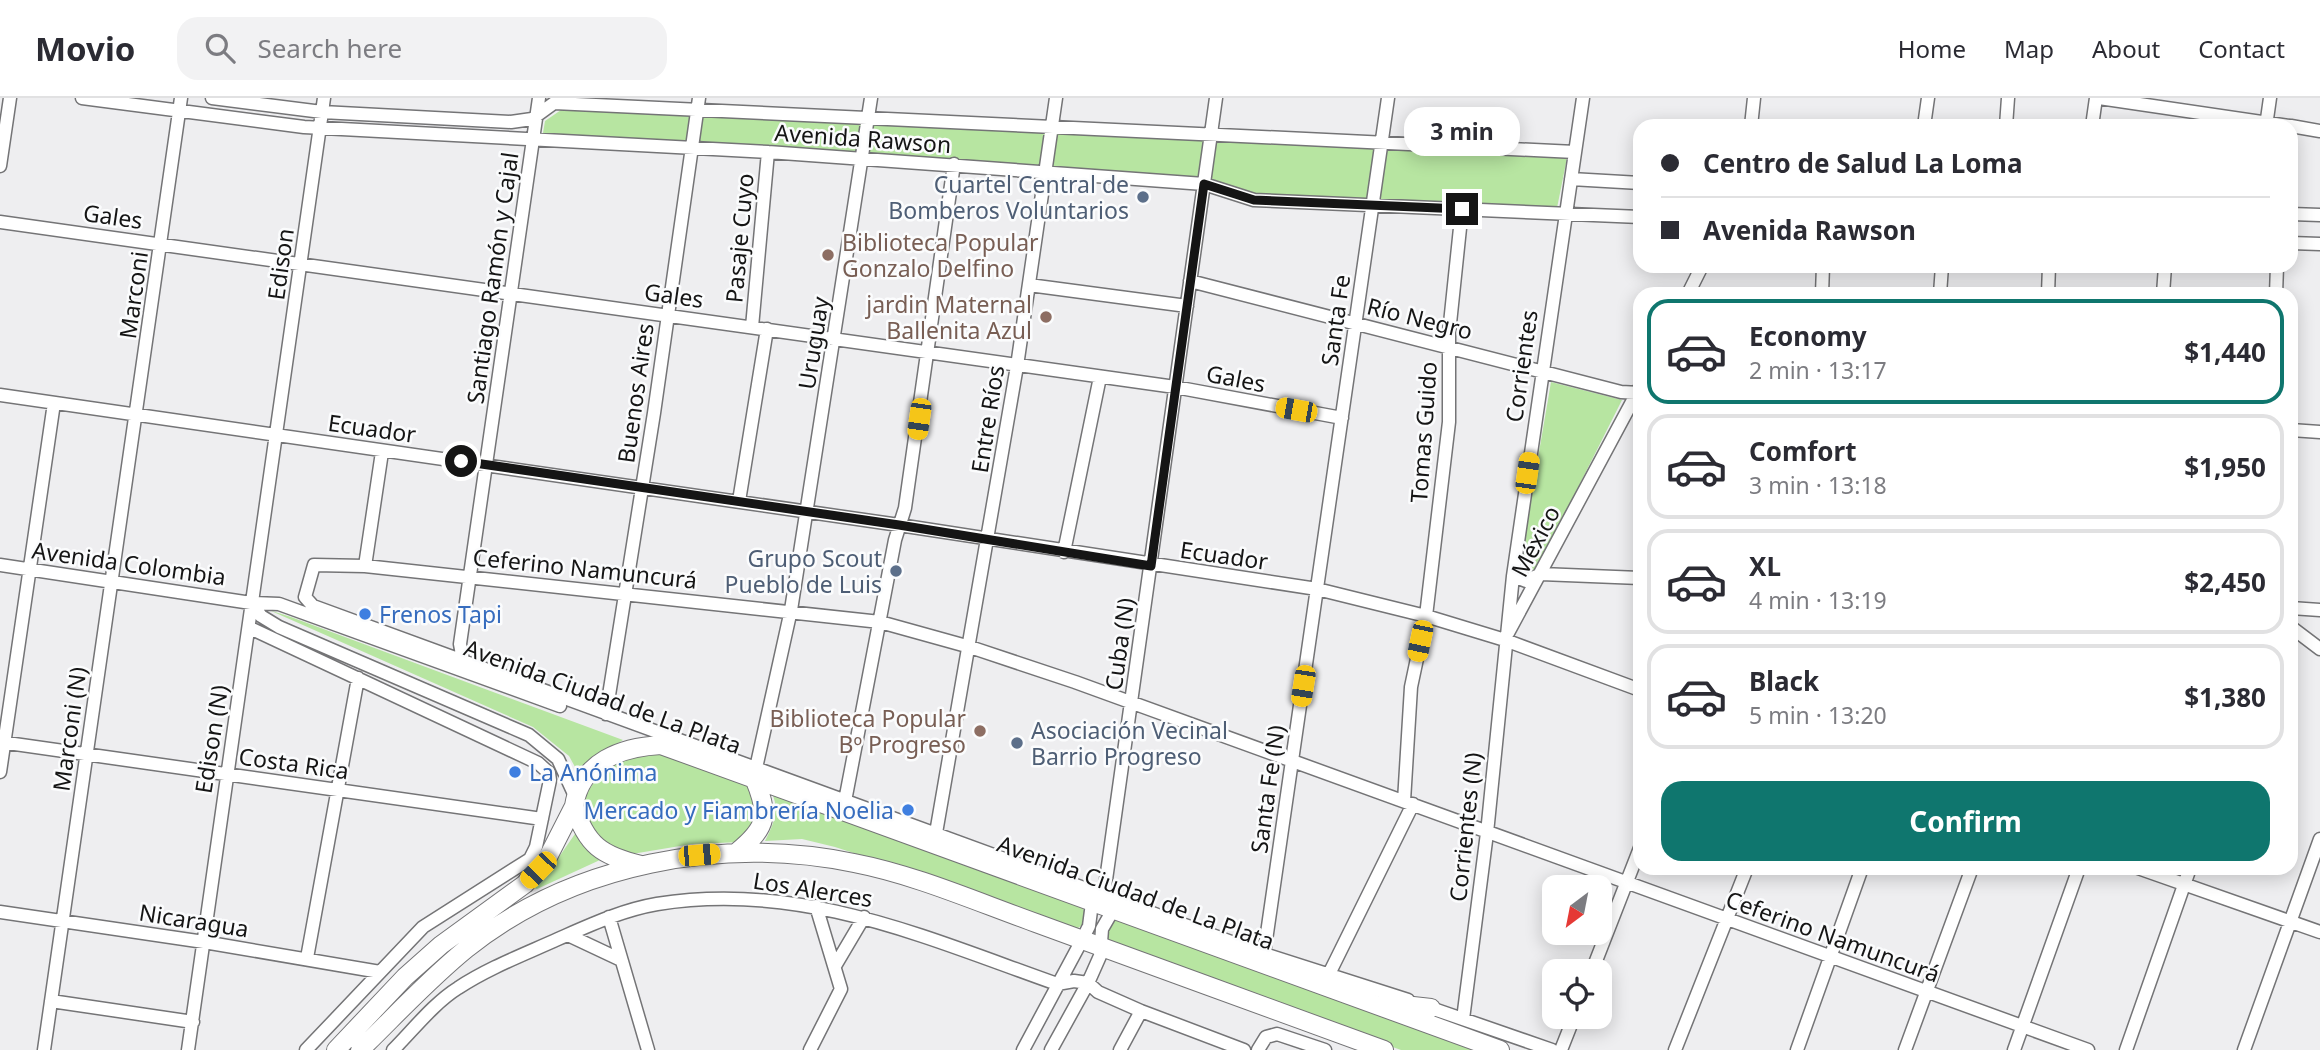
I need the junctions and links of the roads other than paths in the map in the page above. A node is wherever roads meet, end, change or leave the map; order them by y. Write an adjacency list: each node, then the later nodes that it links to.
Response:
1 (10, 98): 40 (street)
2 (82, 98): 18 (street, Avenida Rawson)
3 (212, 98): 19 (street, Avenida Rawson)
4 (324, 98): 19 (street, Edison)
5 (539, 98): 20 (street, Santiago Ramón y Cajal)
6 (871, 98): 21 (street, Uruguay)
7 (1056, 98): 30 (street, Entre Ríos)
8 (1216, 98): 32 (street, Cuba (N))
9 (1388, 98): 34 (street, Santa Fe)
10 (1583, 98): 37 (street, Corrientes)
11 (1754, 98): 22 (street)
12 (1928, 98): 23 (street)
13 (2008, 98): 24 (street)
14 (2097, 98): 25 (street); 26 (street)
15 (2270, 98): 27 (street)
16 (551, 100): 17 (street, Avenida Rawson); 20 (street, Avenida Rawson)
17 (698, 104): 21 (street, Avenida Rawson); 35 (street, Buenos Aires)
18 (180, 105): 28 (street, Avenida Rawson); 53 (street, Marconi)
19 (322, 113): 20 (street, Avenida Rawson); 28 (street, Edison)
20 (536, 115): 33 (street, Santiago Ramón y Cajal)
21 (868, 116): 30 (street, Avenida Rawson); 38 (street, Uruguay)
22 (1752, 119)
23 (1925, 119)
24 (2006, 119)
25 (2093, 119)
26 (2234, 119)
27 (2267, 119)
28 (320, 127): 33 (street, Avenida Rawson); 55 (street, Edison)
29 (2298, 127): 31 (street)
30 (1052, 128): 32 (street, Avenida Rawson); 41 (street, Entre Ríos)
31 (2320, 131)
32 (1211, 135): 34 (street, Avenida Rawson); 44 (street, Cuba (N))
33 (532, 140): 35 (street, Avenida Rawson); 58 (street, Santiago Ramón y Cajal)
34 (1382, 144): 37 (street, Avenida Rawson); 45 (street, Santa Fe)
35 (691, 148): 36 (street, Avenida Rawson); 60 (street, Buenos Aires)
36 (768, 152): 38 (street, Avenida Rawson); 62 (street, Pasaje Cuyo)
37 (1574, 152): 42 (street, Corrientes)
38 (862, 158): 39 (street, Avenida Rawson); 64 (street, Uruguay)
39 (954, 164): 41 (street, Avenida Rawson); 66 (street)
40 (0, 166)
41 (1045, 172): 44 (street, Avenida Rawson); 57 (street, Entre Ríos)
42 (1571, 179): 43 (street); 47 (street, Corrientes)
43 (1633, 183)
44 (1204, 184): 45 (street, Avenida Rawson); 56 (street, Cuba (N))
45 (1373, 205): 46 (street, Avenida Rawson); 61 (street, Santa Fe)
46 (1462, 209): 47 (street, Avenida Rawson); 65 (street, Tomas Guido)
47 (1565, 214): 50 (street, Avenida Rawson); 68 (street, Corrientes)
48 (2298, 214): 49 (street)
49 (2320, 215)
50 (1633, 217)
51 (0, 222): 53 (street, Gales)
52 (2298, 243): 54 (street)
53 (161, 244): 55 (street, Gales); 75 (street, Marconi)
54 (2320, 244)
55 (301, 266): 58 (street, Gales); 79 (street, Edison)
56 (1190, 281): 59 (street, Cuba (N)); 61 (street, Río Negro)
57 (1029, 285): 59 (street); 67 (street, Entre Ríos)
58 (510, 295): 60 (street, Gales); 81 (street, Santiago Ramón y Cajal)
59 (1187, 306): 70 (street, Cuba (N))
60 (667, 315): 62 (street, Gales); 82 (street, Buenos Aires)
61 (1355, 323): 65 (street, Río Negro); 76 (street, Santa Fe)
62 (752, 327): 63 (street, Gales)
63 (767, 329): 64 (street, Gales); 83 (street, Pasaje Cuyo)
64 (835, 339): 66 (street, Gales); 84 (street, Uruguay)
65 (1449, 347): 68 (street, Río Negro); 104 (street, Tomas Guido)
66 (928, 352): 67 (street, Gales); 85 (street)
67 (1017, 366): 69 (street, Gales); 86 (street, Entre Ríos)
68 (1542, 371): 71 (street, Río Negro); 93 (street, Corrientes)
69 (1100, 377): 70 (street, Gales); 87 (street)
70 (1175, 387): 76 (street, Gales); 90 (street, Cuba (N))
71 (1633, 391)
72 (0, 395): 74 (street, Ecuador)
73 (1633, 402): 92 (street, México)
74 (54, 403): 75 (street, Ecuador); 91 (street)
75 (138, 414): 79 (street, Ecuador); 96 (street, Marconi (N))
76 (1342, 418): 97 (street, Santa Fe)
77 (2298, 430): 78 (street)
78 (2320, 432)
79 (277, 435): 80 (street, Ecuador); 99 (street, Edison (N))
80 (382, 452): 81 (street, Ecuador); 89 (street)
81 (487, 464): 82 (street, Ecuador); 94 (street, Santiago Ramón y Cajal)
82 (642, 487): 83 (street, Ecuador); 98 (street, Buenos Aires)
83 (739, 502): 84 (street, Ecuador)
84 (807, 511): 85 (street, Ecuador); 102 (street, Uruguay)
85 (899, 525): 86 (street, Ecuador); 105 (street)
86 (988, 540): 87 (street, Ecuador); 109 (street, Entre Ríos)
87 (1064, 552): 90 (street, Ecuador)
88 (0, 565): 91 (street, Avenida Colombia)
89 (365, 566): 94 (street, Ceferino Namuncurá); 100 (street, Ceferino Namuncurá)
90 (1151, 566): 97 (street, Ecuador); 117 (street, Cuba (N))
91 (29, 570): 96 (street, Avenida Colombia); 119 (street)
92 (1541, 574): 93 (street); 95 (street); 108 (street, México)
93 (1513, 576): 108 (street, Corrientes)
94 (470, 578): 98 (street, Ceferino Namuncurá); 111 (street, Santiago Ramón y Cajal)
95 (1633, 578)
96 (112, 581): 99 (street, Avenida Colombia); 121 (street, Marconi (N))
97 (1317, 589): 104 (street, Ecuador); 122 (street, Santa Fe (N))
98 (626, 593): 102 (street, Ceferino Namuncurá); 118 (street, Buenos Aires)
99 (251, 603): 106 (street, Edison (N)); 113 (street, Avenida Ciudad de La Plata); 115 (street)
100 (308, 603): 111 (street, Avenida Ciudad de La Plata)
101 (2298, 608): 103 (street)
102 (791, 610): 105 (street, Ceferino Namuncurá); 124 (street, Uruguay)
103 (2320, 610)
104 (1426, 616): 108 (street, Ecuador); 129 (street, Tomas Guido)
105 (880, 622): 109 (street, Ceferino Namuncurá); 128 (street)
106 (250, 628): 112 (street); 125 (street, Edison (N))
107 (2298, 632): 110 (street)
108 (1504, 640): 114 (street, Ecuador); 132 (street, Corrientes (N))
109 (970, 647): 117 (street, Ceferino Namuncurá); 133 (street, Entre Ríos)
110 (2320, 649)
111 (463, 660): 113 (street); 118 (street, Avenida Ciudad de La Plata)
112 (358, 678): 116 (street); 126 (street)
113 (490, 681): 120 (street, Avenida Ciudad de La Plata)
114 (1633, 687)
115 (424, 688): 116 (street); 127 (street)
116 (383, 690): 131 (street)
117 (1132, 703): 122 (street, Ceferino Namuncurá); 146 (street, Cuba (N))
118 (606, 714): 120 (street, Avenida Ciudad de La Plata)
119 (2, 742): 121 (street, Costa Rica); 123 (street)
120 (669, 742): 124 (highway, Avenida Ciudad de La Plata); 127 (highway)
121 (86, 753): 125 (street, Costa Rica); 153 (street, Marconi (N))
122 (1292, 760): 129 (street, Ceferino Namuncurá); 160 (street, Santa Fe (N))
123 (0, 772)
124 (755, 773): 128 (street, Avenida Ciudad de La Plata); 133 (highway, Avenida Ciudad de La Plata); 135 (highway)
125 (226, 775): 126 (street, Costa Rica); 157 (street, Edison (N))
126 (338, 790): 131 (street, Costa Rica); 162 (street)
127 (574, 801): 136 (highway); 182 (highway)
128 (845, 801): 130 (street, Avenida Ciudad de La Plata)
129 (1408, 803): 132 (street, Ceferino Namuncurá); 167 (street)
130 (892, 818): 133 (highway)
131 (542, 819): 166 (street)
132 (1487, 832): 144 (street, Ceferino Namuncurá); 175 (street, Corrientes (N))
133 (928, 835): 146 (highway, Avenida Ciudad de La Plata)
134 (2320, 839): 154 (street)
135 (737, 852): 136 (highway); 158 (highway)
136 (641, 865): 183 (highway)
137 (1633, 867): 144 (street)
138 (1744, 875): 152 (street)
139 (1860, 875): 161 (street)
140 (1969, 875): 170 (street)
141 (2076, 875): 177 (street)
142 (2157, 875): 145 (street)
143 (2188, 875): 145 (street)
144 (1627, 883): 152 (street, Ceferino Namuncurá); 163 (street)
145 (2185, 885): 154 (street); 202 (street)
146 (1098, 899): 148 (highway, Avenida Ciudad de La Plata); 158 (street, Cuba (N)); 160 (street, Avenida Ciudad de La Plata)
147 (817, 906): 150 (street, Los Alerces); 151 (street, Los Alerces); 165 (street)
148 (1113, 911): 159 (street); 171 (highway, Avenida Ciudad de La Plata)
149 (0, 912): 153 (street, Nicaragua)
150 (609, 917): 156 (street, Los Alerces); 164 (street)
151 (864, 917): 165 (street); 169 (street, Los Alerces)
152 (1727, 920): 161 (street, Ceferino Namuncurá); 197 (street)
153 (63, 921): 157 (street, Nicaragua); 172 (street, Marconi (N))
154 (2291, 922): 155 (street); 203 (street)
155 (2320, 932)
156 (568, 935): 164 (street); 184 (street, Los Alerces)
157 (204, 942): 162 (street, Nicaragua); 176 (street, Edison (N))
158 (1080, 944): 159 (highway); 169 (street, Cuba (N))
159 (1100, 951): 168 (street); 193 (highway)
160 (1264, 954): 167 (street, Avenida Ciudad de La Plata)
161 (1831, 957): 170 (street, Ceferino Namuncurá); 198 (street)
162 (307, 958): 166 (street, Nicaragua)
163 (1597, 959)
164 (619, 960): 185 (street)
165 (835, 966): 186 (street)
166 (380, 972): 181 (street)
167 (1329, 974): 173 (street, Avenida Ciudad de La Plata)
168 (1088, 983): 169 (street, Los Alerces); 174 (street); 188 (street)
169 (1057, 984): 187 (street, Cuba (N))
170 (1927, 992): 177 (street, Ceferino Namuncurá); 199 (street)
171 (1356, 999): 173 (highway); 194 (highway, Avenida Ciudad de La Plata)
172 (51, 1001): 176 (street); 179 (street, Marconi (N))
173 (1431, 1008): 175 (street, Avenida Ciudad de La Plata)
174 (1140, 1011): 189 (street); 190 (street)
175 (1463, 1019): 195 (street)
176 (193, 1022): 180 (street, Edison (N))
177 (2022, 1026): 200 (street); 201 (street, Ceferino Namuncurá)
178 (1569, 1029): 196 (street)
179 (44, 1050)
180 (188, 1050)
181 (306, 1050)
182 (336, 1050)
183 (360, 1050)
184 (393, 1050)
185 (648, 1050)
186 (810, 1050)
187 (1023, 1050)
188 (1051, 1050)
189 (1120, 1050)
190 (1244, 1050)
191 (1258, 1050): 192 (street)
192 (1325, 1050)
193 (1384, 1050)
194 (1500, 1050)
195 (1552, 1050)
196 (1561, 1050)
197 (1675, 1050)
198 (1797, 1050)
199 (1905, 1050)
200 (2014, 1050)
201 (2088, 1050)
202 (2126, 1050)
203 (2244, 1050)

